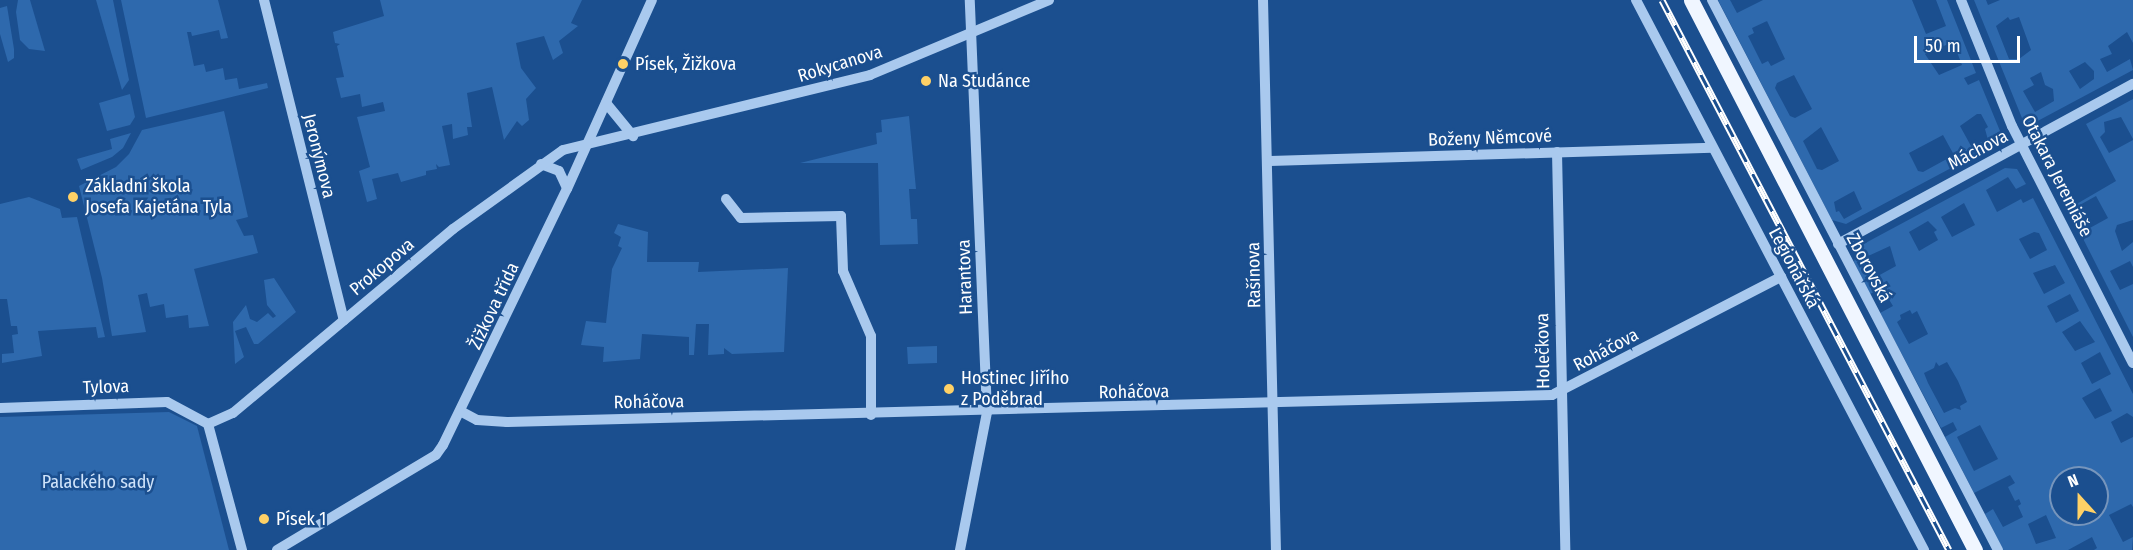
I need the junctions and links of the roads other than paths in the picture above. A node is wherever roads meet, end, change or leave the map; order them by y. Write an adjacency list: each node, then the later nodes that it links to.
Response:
1 (264, 0): 24 (street, Jeronýmova)
2 (652, 0): 12 (street, Žižkova třída)
3 (970, 0): 10 (street, Harantova)
4 (1049, 0): 10 (street, Rokycanova)
5 (1263, 0): 18 (street, Rašínova)
6 (1636, 0): 16 (street, Legionářská)
7 (1691, 0): 39 (main road)
8 (1712, 0): 22 (street, Zborovská)
9 (1961, 0): 15 (street, Otakara Jeremiáše)
10 (972, 31): 13 (street, Rokycanova); 30 (street, Harantova)
11 (2133, 84): 15 (street, Máchova)
12 (606, 102): 13 (street); 14 (street, Žižkova třída)
13 (633, 136): 14 (street, Rokycanova)
14 (584, 146): 19 (street, Prokopova); 20 (street, Žižkova třída)
15 (2022, 146): 22 (street, Máchova); 25 (street, Otakara Jeremiáše)
16 (1712, 148): 17 (street, Boženy Němcové); 23 (street, Legionářská)
17 (1557, 152): 18 (street, Boženy Němcové); 26 (street, Holečkova)
18 (1268, 161): 27 (street, Rašínova)
19 (541, 164): 20 (street); 24 (street, Prokopova)
20 (567, 189): 29 (street, Žižkova třída)
21 (726, 199): 31 (street)
22 (1838, 244): 40 (street, Zborovská)
23 (1781, 277): 26 (street, Roháčova); 38 (street, Legionářská)
24 (344, 320): 32 (street, Prokopova)
25 (2133, 363)
26 (1560, 393): 27 (street, Roháčova); 37 (street, Holečkova)
27 (1272, 405): 30 (street, Roháčova); 36 (street, Rašínova)
28 (0, 408): 32 (street, Tylova)
29 (462, 412): 31 (street, Roháčova); 34 (street, Žižkova třída)
30 (987, 412): 31 (street, Roháčova); 35 (street, Harantova)
31 (871, 415)
32 (208, 424): 33 (street)
33 (242, 550)
34 (277, 550)
35 (960, 550)
36 (1276, 550)
37 (1565, 550)
38 (1924, 550)
39 (1976, 550)
40 (1998, 550)

